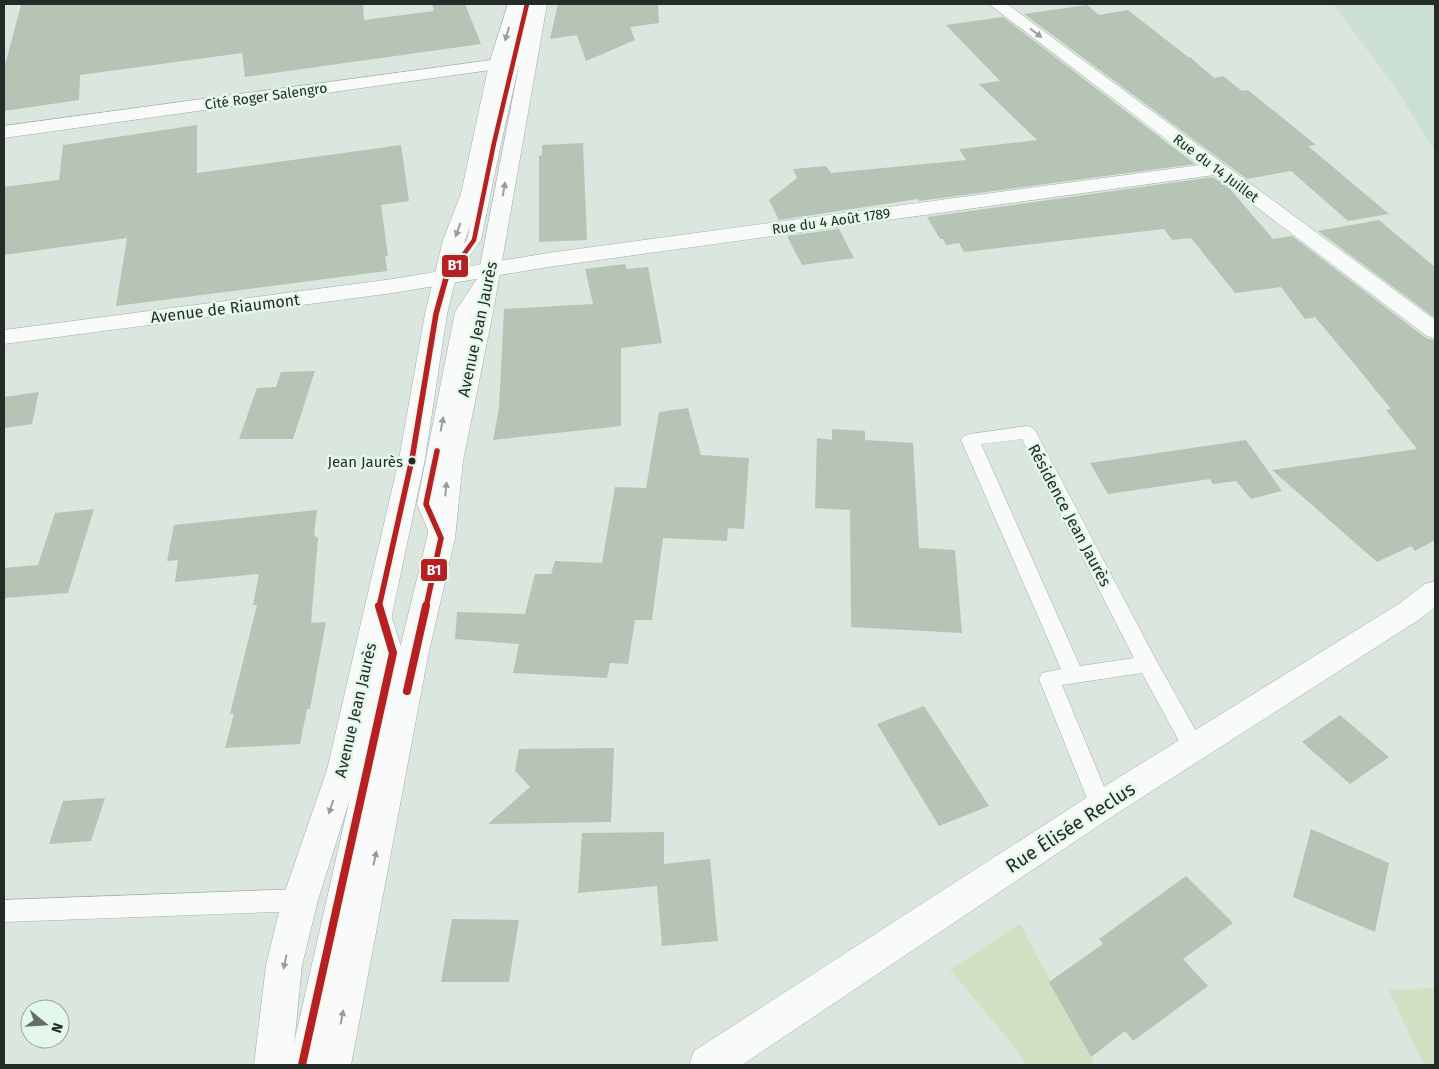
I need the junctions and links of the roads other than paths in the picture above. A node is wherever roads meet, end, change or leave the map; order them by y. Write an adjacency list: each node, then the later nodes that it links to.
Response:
1 (516, 4): 5 (street, Avenue Jean Jaurès, one-way to 5)
2 (527, 4): 5 (lane)
3 (538, 4): 5 (street, Avenue Jean Jaurès)
4 (997, 4): 7 (street, Rue du 14 Juillet, one-way to 7)
5 (514, 62): 6 (street, Cité Roger Salengro); 8 (street, Avenue Jean Jaurès, one-way to 5); 9 (street, Avenue Jean Jaurès, one-way to 9)
6 (4, 132)
7 (1217, 169): 8 (street, Rue du 4 Août 1789); 10 (street, Rue du 14 Juillet)
8 (490, 271): 9 (street, Rue du 4 Août 1789); 22 (street, Avenue Jean Jaurès, one-way to 8)
9 (446, 278): 11 (street, Avenue de Riaumont); 13 (street, Avenue Jean Jaurès)
10 (1435, 331)
11 (4, 337)
12 (1435, 592): 16 (street, Rue Élisée Reclus)
13 (379, 606): 18 (street, Avenue Jean Jaurès, one-way to 18); 21 (lane)
14 (1148, 664): 15 (lane); 15 (lane, Résidence Jean Jaurès); 16 (lane, Résidence Jean Jaurès)
15 (1074, 676): 17 (lane)
16 (1194, 747): 17 (street, Rue Élisée Reclus)
17 (1101, 806): 23 (street, Rue Élisée Reclus)
18 (300, 900): 19 (lane); 20 (street, Avenue Jean Jaurès, one-way to 20)
19 (4, 911)
20 (273, 1065)
21 (302, 1065)
22 (332, 1065)
23 (708, 1065)

